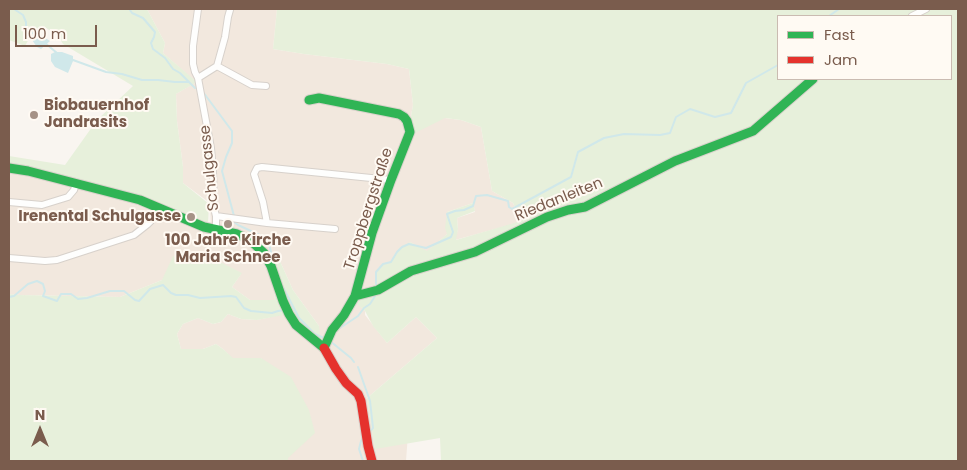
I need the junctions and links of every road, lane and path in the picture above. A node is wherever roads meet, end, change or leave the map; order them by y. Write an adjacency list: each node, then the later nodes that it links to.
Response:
1 (198, 9): 6 (street, Schulgasse)
2 (926, 9): 4 (street)
3 (230, 10): 5 (street)
4 (914, 15)
5 (217, 66): 6 (street); 8 (street)
6 (198, 78): 15 (street, Schulgasse)
7 (812, 80): 20 (street, Riedanleiten)
8 (266, 86)
9 (309, 100): 11 (street, Troppbergstraße)
10 (9, 168): 12 (street)
11 (391, 180): 16 (street); 20 (street, Troppbergstraße)
12 (76, 184): 13 (street); 14 (street)
13 (9, 202)
14 (163, 209): 17 (street); 19 (street)
15 (216, 216): 16 (street); 17 (street, Schulgasse)
16 (267, 224): 18 (street)
17 (216, 230): 21 (street)
18 (335, 230)
19 (9, 258)
20 (355, 296): 21 (street)
21 (324, 345): 22 (street)
22 (372, 461)

